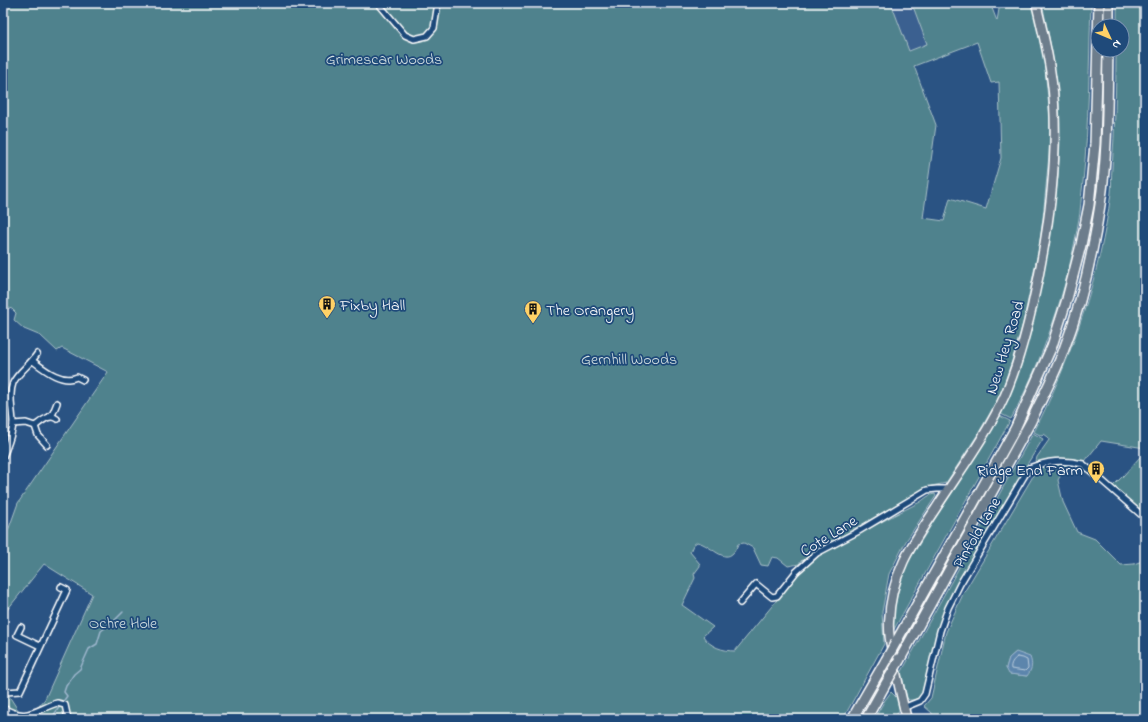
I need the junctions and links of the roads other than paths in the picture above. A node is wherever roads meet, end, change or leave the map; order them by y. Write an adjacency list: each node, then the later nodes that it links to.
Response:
1 (378, 3): 2 (street)
2 (438, 3)
3 (1036, 3): 18 (main road, New Hey Road)
4 (1099, 3): 28 (highway, bridge)
5 (1109, 3): 6 (highway)
6 (1109, 18)
7 (1108, 58): 29 (highway, bridge)
8 (37, 354): 9 (street)
9 (33, 361): 10 (street); 14 (street)
10 (83, 380)
11 (57, 403): 12 (street)
12 (50, 416): 13 (street); 15 (street)
13 (57, 419)
14 (13, 424): 15 (street); 17 (street)
15 (35, 426): 16 (street)
16 (47, 445)
17 (3, 457)
18 (948, 489): 21 (street, Cote Lane); 26 (main road, New Hey Road)
19 (1145, 518): 26 (street, Pinfold Lane)
20 (61, 588): 23 (street)
21 (740, 603)
22 (21, 627): 23 (street)
23 (40, 646): 24 (street)
24 (3, 690)
25 (3, 708): 27 (street)
26 (904, 708): 30 (main road, New Hey Road)
27 (68, 719)
28 (852, 719)
29 (866, 719)
30 (906, 719)

